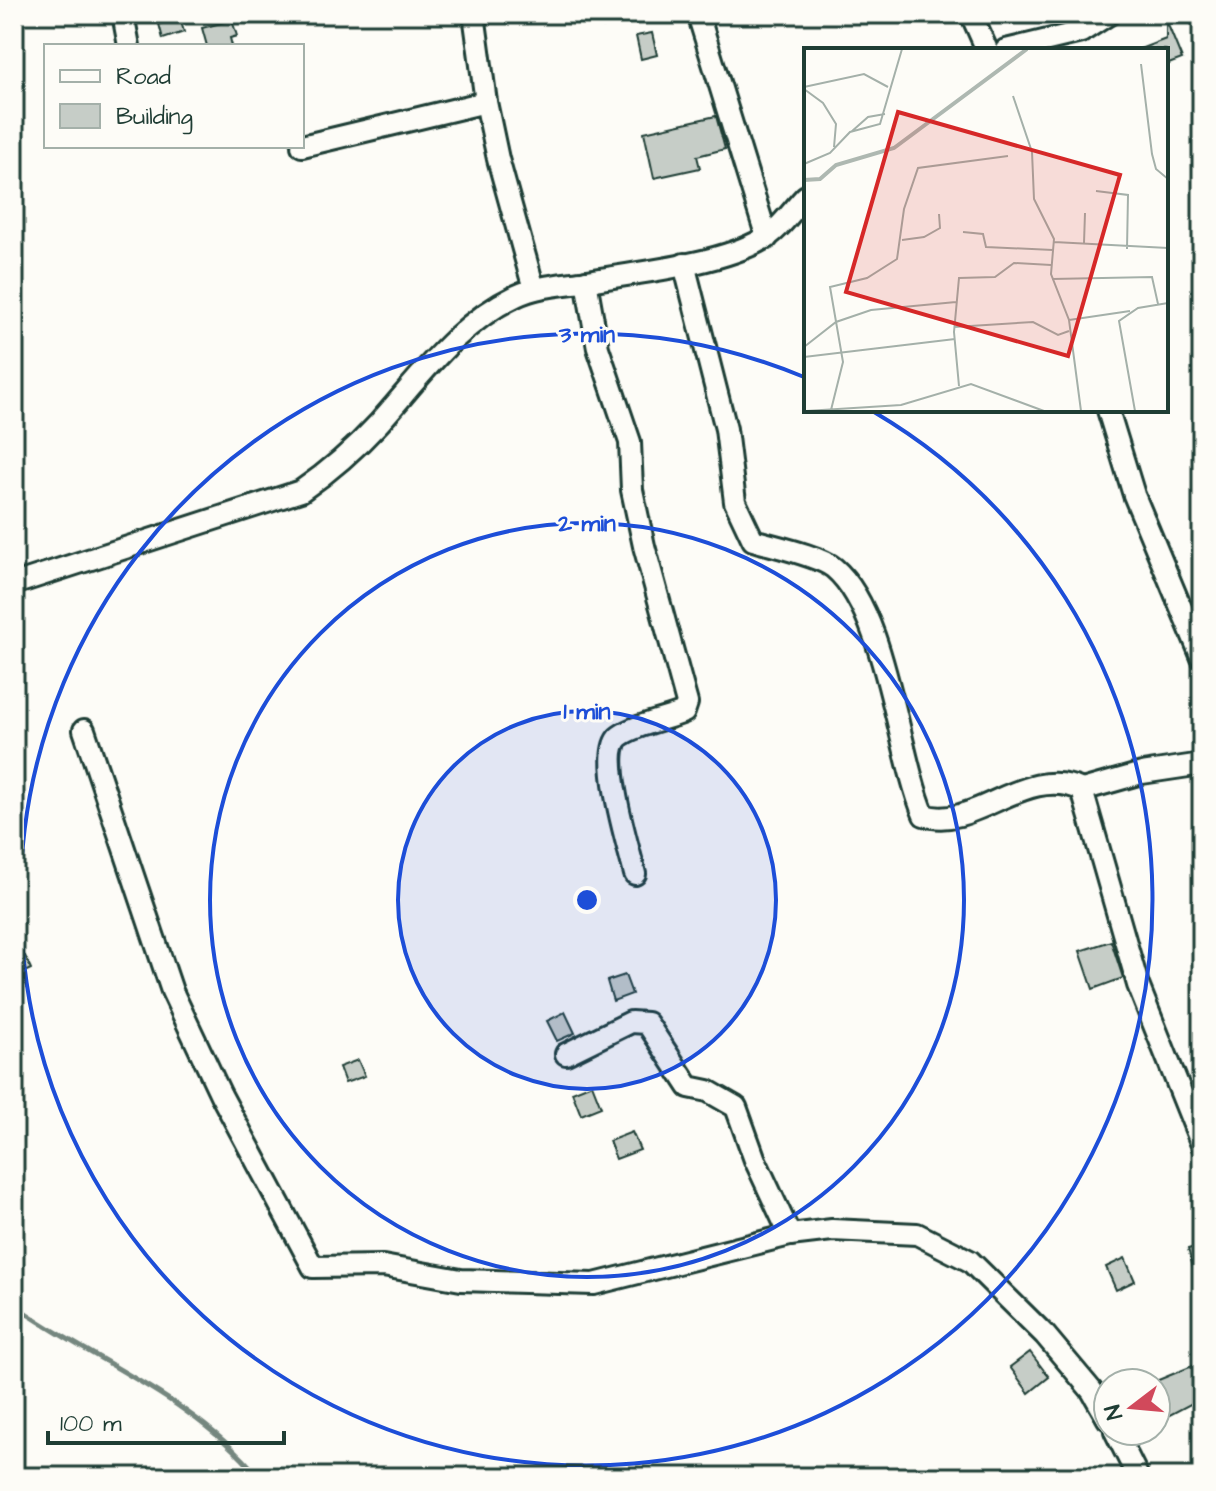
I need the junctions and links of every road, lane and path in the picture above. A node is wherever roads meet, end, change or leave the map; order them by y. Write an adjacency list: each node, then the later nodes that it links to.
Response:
1 (123, 14): 6 (street)
2 (474, 14): 10 (street)
3 (698, 14): 13 (street)
4 (971, 14): 8 (street)
5 (1109, 14): 7 (street)
6 (129, 44)
7 (1062, 44): 9 (street)
8 (986, 48)
9 (1025, 48)
10 (486, 102): 11 (street); 16 (street)
11 (304, 145)
12 (804, 198): 13 (street)
13 (767, 238): 14 (street)
14 (684, 264): 15 (street); 22 (street)
15 (586, 281): 16 (street); 23 (street)
16 (534, 289): 18 (street)
17 (1109, 412): 19 (street)
18 (14, 584)
19 (1202, 658)
20 (84, 730): 26 (street)
21 (1202, 764): 22 (street)
22 (1082, 790): 25 (street)
23 (635, 874)
24 (566, 1054): 26 (street)
25 (1202, 1145)
26 (790, 1235): 27 (street)
27 (1092, 1391)
28 (1123, 1447): 29 (street)
29 (1138, 1477)

